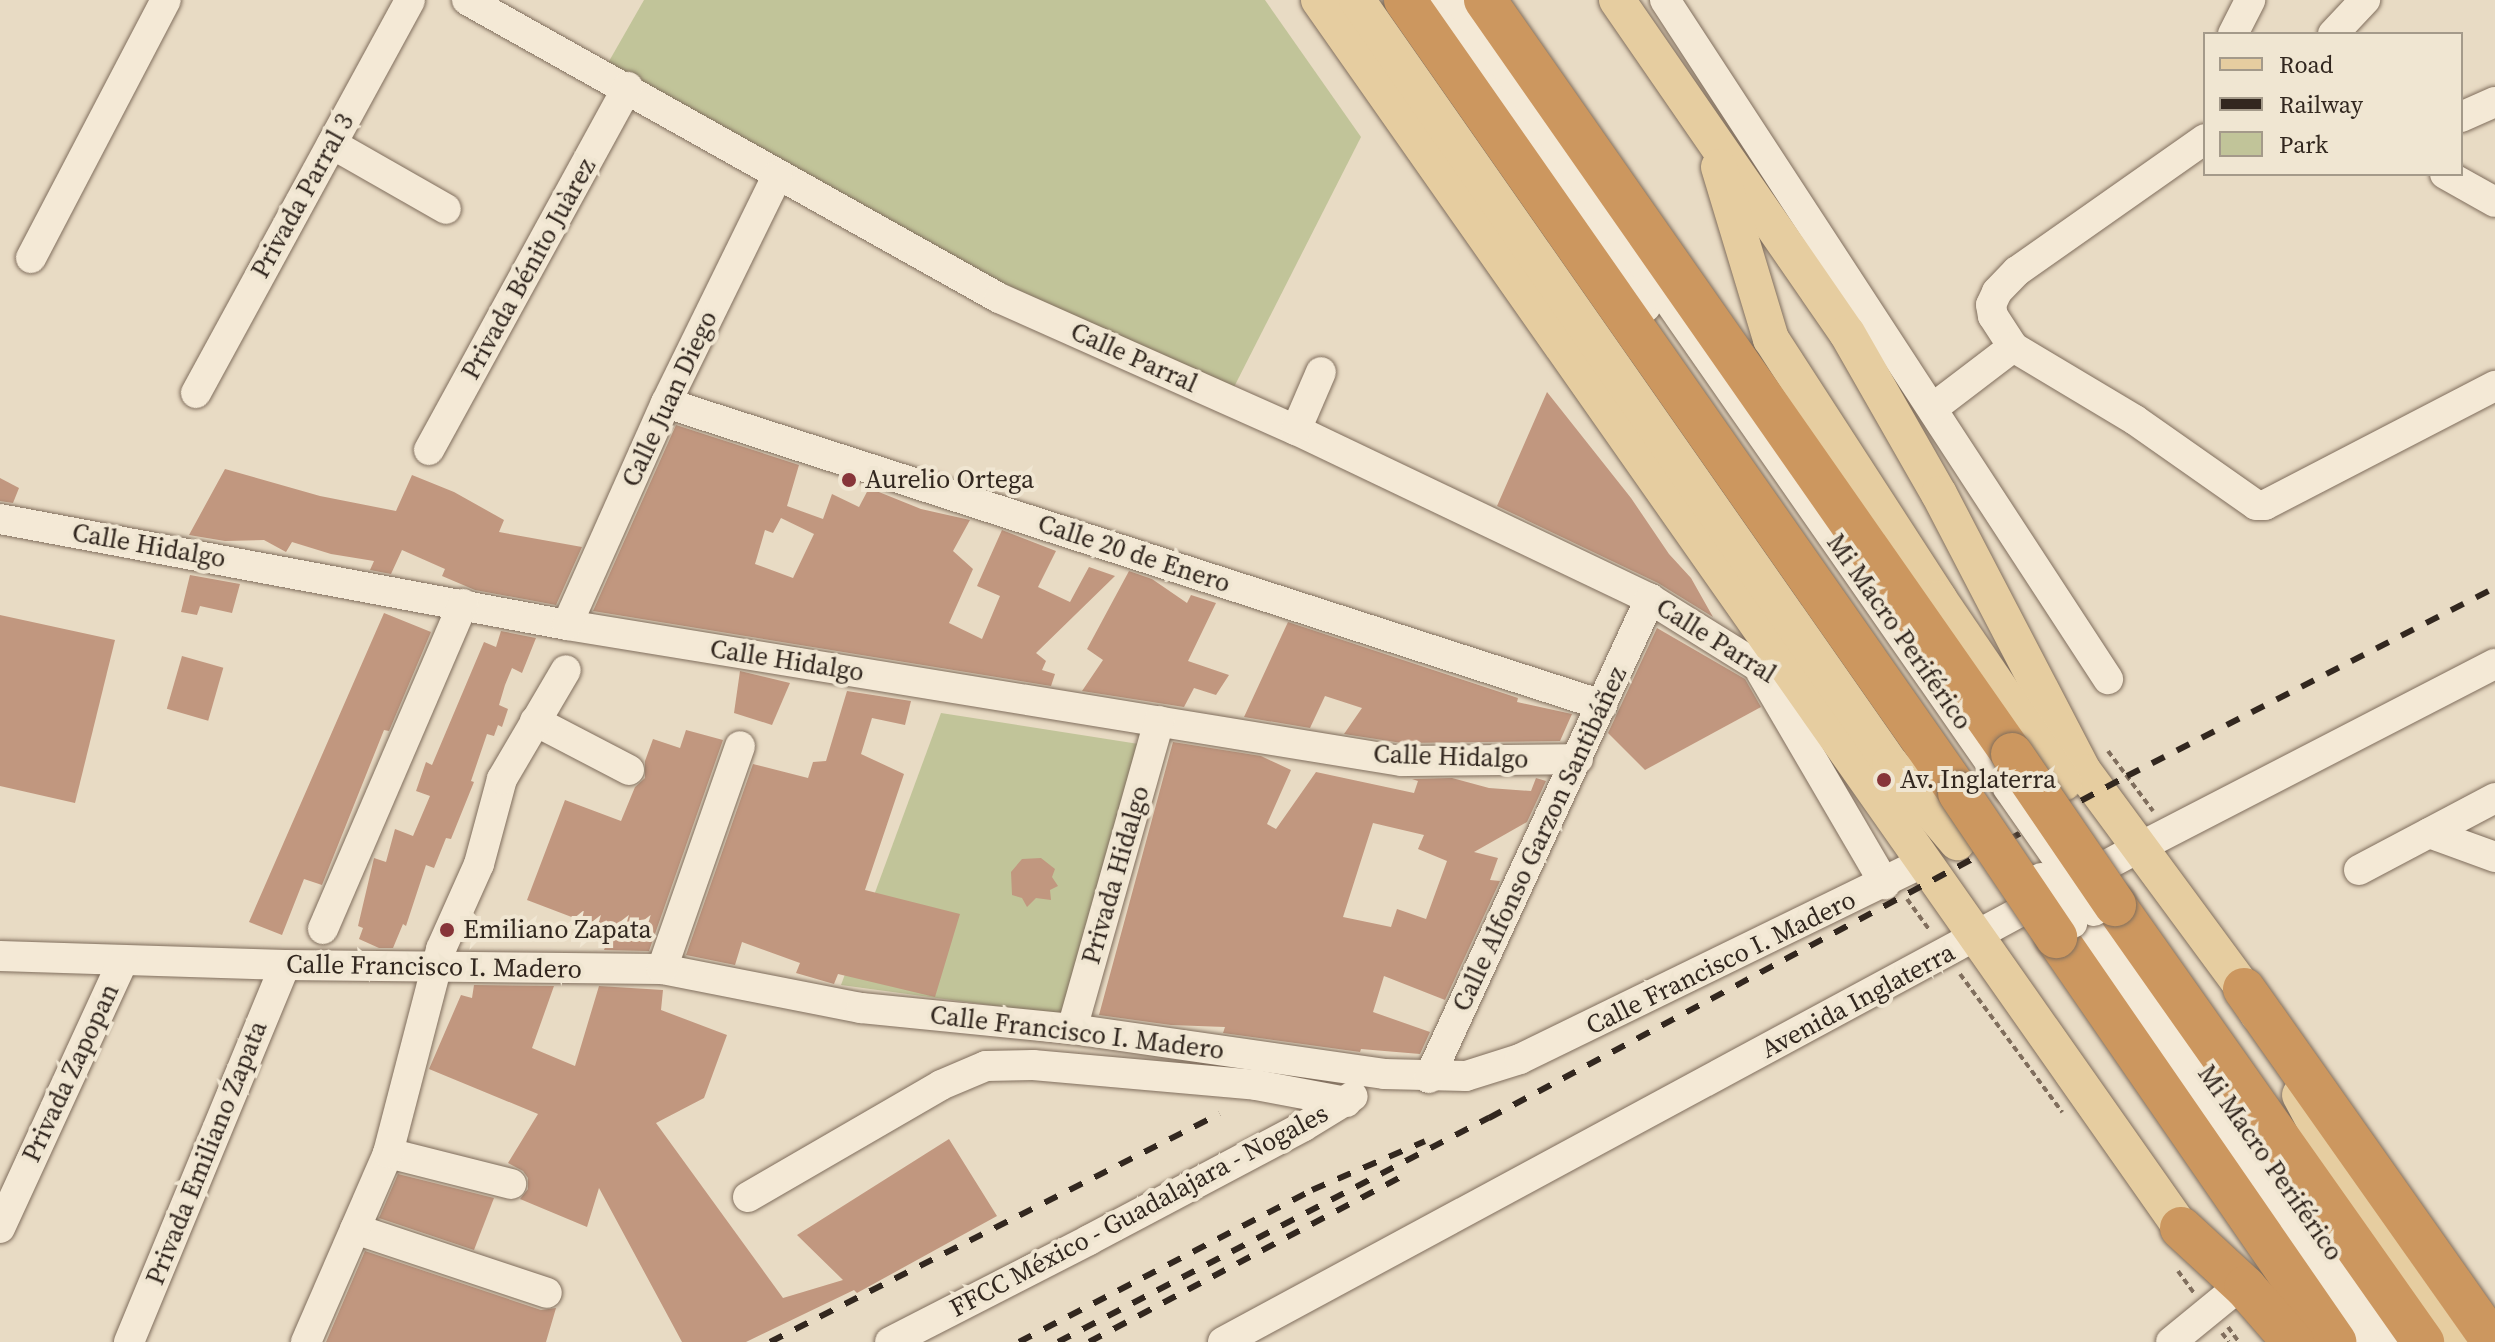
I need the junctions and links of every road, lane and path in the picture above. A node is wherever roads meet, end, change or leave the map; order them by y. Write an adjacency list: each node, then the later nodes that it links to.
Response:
1 (166, 0): 29 (street)
2 (410, 0): 23 (street, Privada Parral 3)
3 (467, 0): 14 (street, Calle Parral)
4 (1319, 0): 28 (main road)
5 (1357, 0): 20 (main road)
6 (1405, 0): 54 (highway)
7 (1432, 0): 54 (street, Mi Macro Periférico)
8 (1459, 0): 54 (street, Mi Macro Periférico)
9 (1485, 0): 54 (highway)
10 (1617, 0): 21 (main road)
11 (1665, 0): 35 (street)
12 (2250, 0): 15 (street)
13 (2365, 0): 16 (street)
14 (505, 9): 17 (street, Calle Parral)
15 (2234, 32)
16 (2335, 32)
17 (628, 87): 24 (street, Calle Parral); 37 (street, Privada Bénito Juàrez)
18 (2495, 102): 19 (street)
19 (2463, 116)
20 (1449, 130): 28 (main road); 57 (main road)
21 (1710, 135): 53 (main road); 53 (main road)
22 (2203, 140): 30 (street)
23 (332, 144): 27 (street); 33 (street, Privada Parral 3)
24 (777, 176): 34 (street, Calle Juan Diego); 36 (street, Calle Parral)
25 (2449, 176): 26 (street)
26 (2495, 202)
27 (446, 209)
28 (1497, 253): 46 (main road)
29 (31, 258)
30 (2013, 347): 32 (street); 35 (street)
31 (1321, 372): 36 (street)
32 (2495, 386)
33 (196, 393)
34 (666, 403): 41 (street, Calle Juan Diego); 47 (street, Calle 20 de Enero)
35 (1933, 408): 45 (street)
36 (1296, 430): 39 (street, Calle Parral)
37 (429, 450)
38 (0, 519): 40 (street, Calle Hidalgo)
39 (1650, 599): 42 (street, Calle Parral); 47 (street, Calle Alfonso Garzon Santibáñez)
40 (463, 604): 41 (street, Calle Hidalgo); 64 (street)
41 (567, 625): 49 (street, Calle Hidalgo)
42 (1755, 662): 46 (street, Calle Parral); 62 (street)
43 (2495, 664): 58 (street, Avenida Inglaterra)
44 (566, 670): 48 (street)
45 (2108, 679)
46 (1810, 698): 60 (main road)
47 (1602, 705): 51 (street, Calle Alfonso Garzon Santibáñez)
48 (535, 721): 52 (street); 69 (street)
49 (1159, 721): 51 (street, Calle Hidalgo); 72 (street, Privada Hidalgo)
50 (740, 746): 70 (street)
51 (1578, 759): 74 (street, Calle Alfonso Garzon Santibáñez)
52 (629, 770)
53 (2074, 777): 57 (main road, Calle Francisco I. Madero); 58 (main road)
54 (1992, 784): 63 (highway, bridge); 63 (highway, bridge)
55 (2495, 798): 56 (street)
56 (2429, 833): 59 (street); 61 (street)
57 (1957, 842): 60 (main road, Calle Francisco I. Madero)
58 (2140, 847): 65 (street, Avenida Inglaterra); 71 (main road)
59 (2495, 857)
60 (1922, 863): 62 (street, Calle Francisco I. Madero); 65 (main road)
61 (2359, 870)
62 (1885, 884): 74 (street, Calle Francisco I. Madero)
63 (2084, 919): 91 (highway); 92 (street, Mi Macro Periférico); 93 (street, Mi Macro Periférico); 94 (highway)
64 (323, 929)
65 (1976, 938): 80 (main road); 87 (street, Avenida Inglaterra)
66 (0, 956): 67 (street, Calle Francisco I. Madero)
67 (123, 961): 68 (street, Calle Francisco I. Madero); 79 (street, Privada Zapopan)
68 (285, 965): 69 (street, Calle Francisco I. Madero); 84 (street, Privada Emiliano Zapata)
69 (438, 966): 70 (street, Calle Francisco I. Madero); 76 (street)
70 (662, 969): 72 (street, Calle Francisco I. Madero)
71 (2244, 989): 95 (main road); 96 (highway)
72 (1072, 1029): 73 (street, Calle Francisco I. Madero)
73 (1384, 1074): 74 (street, Calle Francisco I. Madero); 75 (street, FFCC México - Guadalajara - Nogales)
74 (1429, 1078)
75 (1346, 1102): 78 (street); 86 (street, FFCC México - Guadalajara - Nogales)
76 (388, 1153): 77 (street); 81 (street)
77 (511, 1184)
78 (748, 1197)
79 (0, 1228)
80 (2181, 1228): 83 (highway); 90 (highway)
81 (355, 1229): 82 (street); 85 (street)
82 (547, 1293)
83 (2226, 1297): 88 (street); 89 (highway)
84 (129, 1342)
85 (306, 1342)
86 (890, 1342)
87 (1223, 1342)
88 (2171, 1342)
89 (2258, 1342)
90 (2293, 1342)
91 (2335, 1342)
92 (2362, 1342)
93 (2394, 1342)
94 (2423, 1342)
95 (2451, 1342)
96 (2493, 1342)

